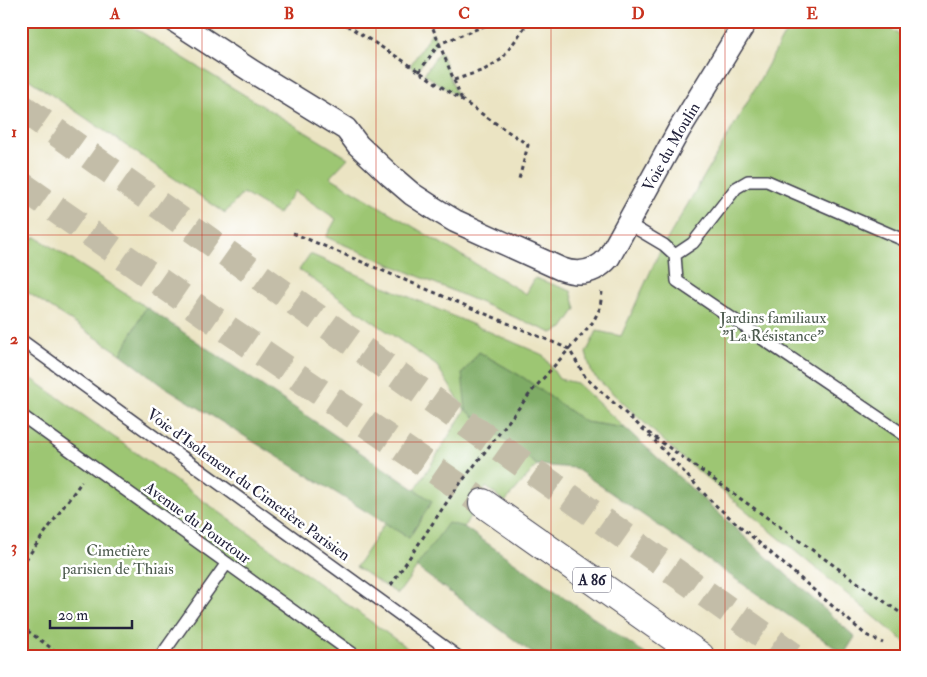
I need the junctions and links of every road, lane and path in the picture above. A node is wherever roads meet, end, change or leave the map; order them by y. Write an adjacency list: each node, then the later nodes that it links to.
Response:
1 (175, 21): 16 (street)
2 (340, 21): 8 (path)
3 (430, 21): 7 (path)
4 (497, 21): 7 (path)
5 (529, 21): 9 (path)
6 (746, 21): 12 (street, Voie du Moulin)
7 (439, 44): 8 (path); 9 (path)
8 (419, 72): 10 (path)
9 (454, 80): 10 (path)
10 (462, 101): 11 (path)
11 (519, 179)
12 (627, 223): 15 (lane); 16 (street, Voie du Moulin)
13 (293, 233): 18 (path)
14 (906, 241): 15 (lane)
15 (675, 255): 21 (lane)
16 (595, 269): 18 (path)
17 (21, 340): 26 (lane, Voie d'Isolement du Cimetière Parisien)
18 (569, 349): 20 (path); 26 (path)
19 (21, 415): 22 (lane, Avenue du Pourtour)
20 (643, 429): 27 (path); 29 (path)
21 (906, 436)
22 (92, 466): 24 (lane, Avenue du Pourtour); 25 (path)
23 (483, 503): 34 (highway, A 86)
24 (228, 563): 31 (lane); 32 (lane, Avenue du Pourtour)
25 (21, 566)
26 (381, 600): 33 (lane, Voie d'Isolement du Cimetière Parisien)
27 (906, 617)
28 (21, 626): 30 (path)
29 (882, 643)
30 (62, 656)
31 (161, 656)
32 (356, 656)
33 (457, 656)
34 (700, 656)

